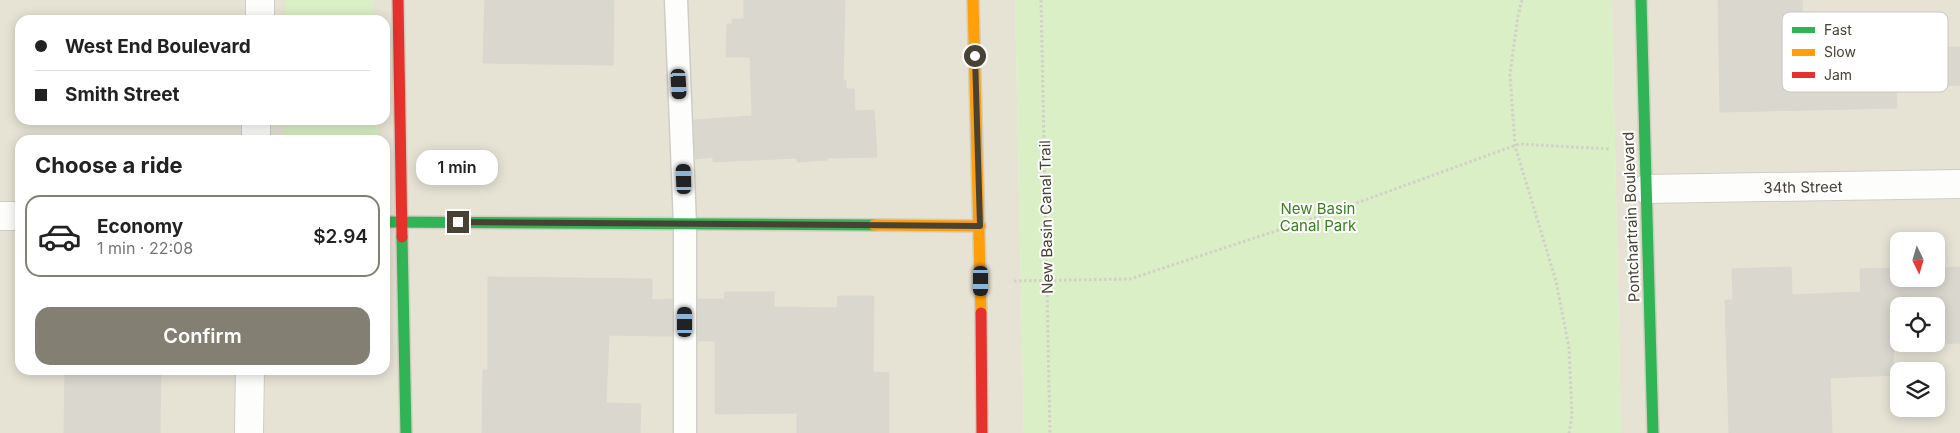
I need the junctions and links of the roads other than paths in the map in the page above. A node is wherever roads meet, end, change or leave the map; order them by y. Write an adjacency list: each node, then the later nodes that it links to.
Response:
1 (260, 0): 6 (street)
2 (398, 0): 12 (street)
3 (676, 0): 13 (lane)
4 (973, 0): 14 (street)
5 (1641, 0): 8 (street, Pontchartrain Boulevard)
6 (260, 15)
7 (1960, 184): 8 (street, 34th Street)
8 (1646, 189): 20 (street, Pontchartrain Boulevard)
9 (0, 216): 10 (street)
10 (15, 216)
11 (390, 222): 12 (street)
12 (402, 222): 13 (street); 17 (street)
13 (685, 225): 14 (street); 18 (lane)
14 (980, 226): 19 (street)
15 (250, 375): 16 (street)
16 (249, 433)
17 (406, 433)
18 (685, 433)
19 (982, 433)
20 (1653, 433)

